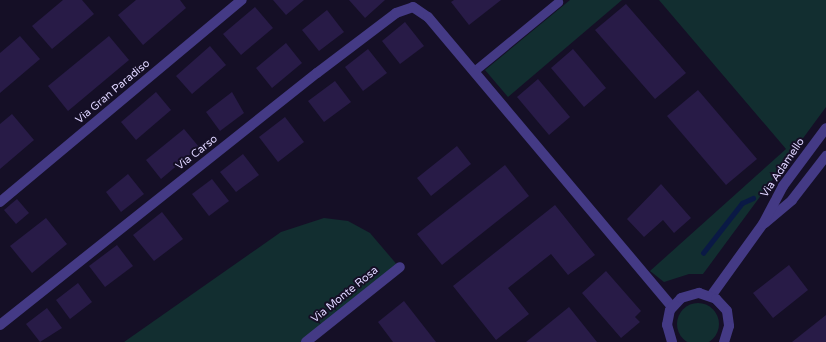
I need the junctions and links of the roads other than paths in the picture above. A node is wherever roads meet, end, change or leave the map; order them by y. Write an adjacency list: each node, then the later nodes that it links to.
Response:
1 (242, 0): 6 (street, Via Gran Paradiso)
2 (558, 2): 3 (lane)
3 (474, 71): 10 (street); 11 (street, Via Carso)
4 (826, 128): 7 (street, Via Adamello)
5 (826, 156): 7 (street, Via Adamello)
6 (0, 202)
7 (763, 224): 9 (street, Via Adamello)
8 (400, 267): 12 (street, Via Monte Rosa)
9 (711, 296): 10 (street); 14 (street)
10 (672, 307): 13 (street)
11 (0, 325)
12 (306, 342)
13 (672, 342)
14 (724, 342)

